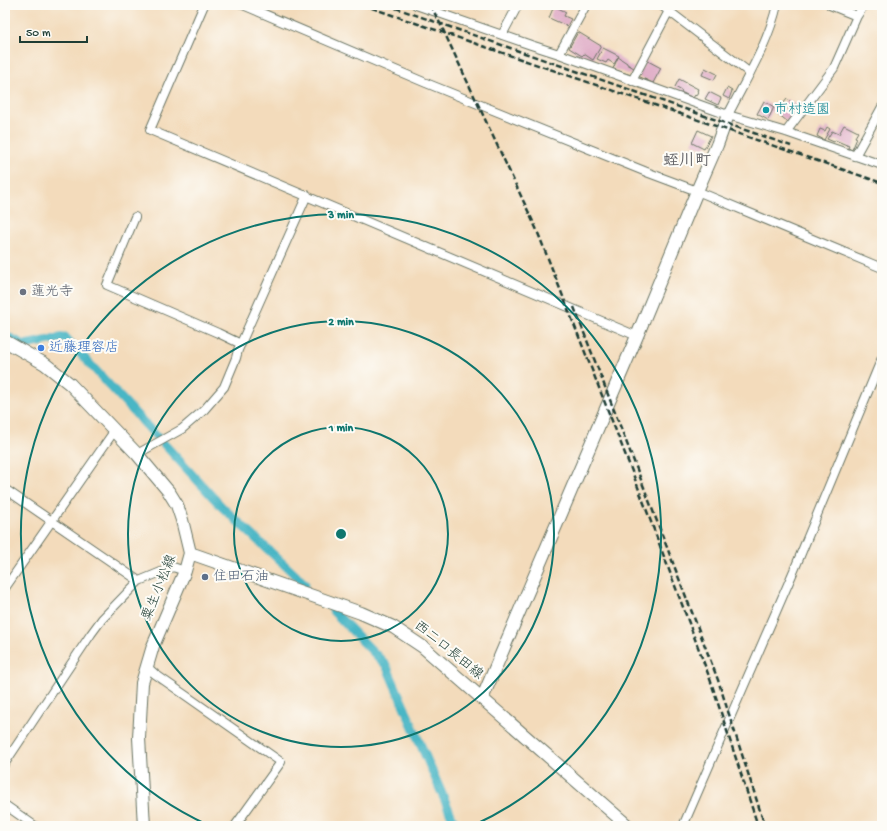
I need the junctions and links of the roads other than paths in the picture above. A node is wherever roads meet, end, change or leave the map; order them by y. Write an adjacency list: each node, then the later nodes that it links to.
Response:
1 (204, 5): 22 (street)
2 (243, 5): 21 (street)
3 (416, 5): 12 (street)
4 (518, 5): 12 (street)
5 (586, 5): 13 (street)
6 (661, 5): 10 (street)
7 (777, 5): 14 (street)
8 (830, 5): 11 (street)
9 (864, 5): 11 (street)
10 (670, 8): 14 (street); 15 (street)
11 (857, 16): 18 (street)
12 (502, 35): 13 (street)
13 (559, 54): 15 (street)
14 (750, 73): 17 (street)
15 (632, 81): 17 (street)
16 (882, 107): 19 (street)
17 (728, 115): 18 (street); 21 (main road)
18 (786, 132): 19 (street)
19 (855, 156): 20 (street)
20 (882, 165)
21 (697, 191): 24 (street); 25 (main road)
22 (307, 195): 25 (street); 27 (street)
23 (135, 217): 27 (street)
24 (882, 268)
25 (637, 336): 38 (main road)
26 (5, 341): 29 (main road, 粟生小松線)
27 (241, 344): 30 (street)
28 (882, 358): 45 (street)
29 (115, 430): 30 (main road, 粟生小松線); 32 (street)
30 (137, 454): 33 (main road, 粟生小松線)
31 (5, 489): 32 (street)
32 (52, 521): 35 (street); 36 (street)
33 (190, 553): 34 (main road, 粟生小松線); 38 (main road, 西二口長田線)
34 (185, 571): 35 (street); 37 (main road, 粟生小松線)
35 (139, 581): 39 (street)
36 (5, 588)
37 (146, 666): 42 (main road, 粟生小松線); 43 (street)
38 (482, 699): 44 (main road, 西二口長田線)
39 (5, 763)
40 (5, 805): 41 (street)
41 (35, 826)
42 (144, 826)
43 (235, 826)
44 (628, 826)
45 (683, 826)

